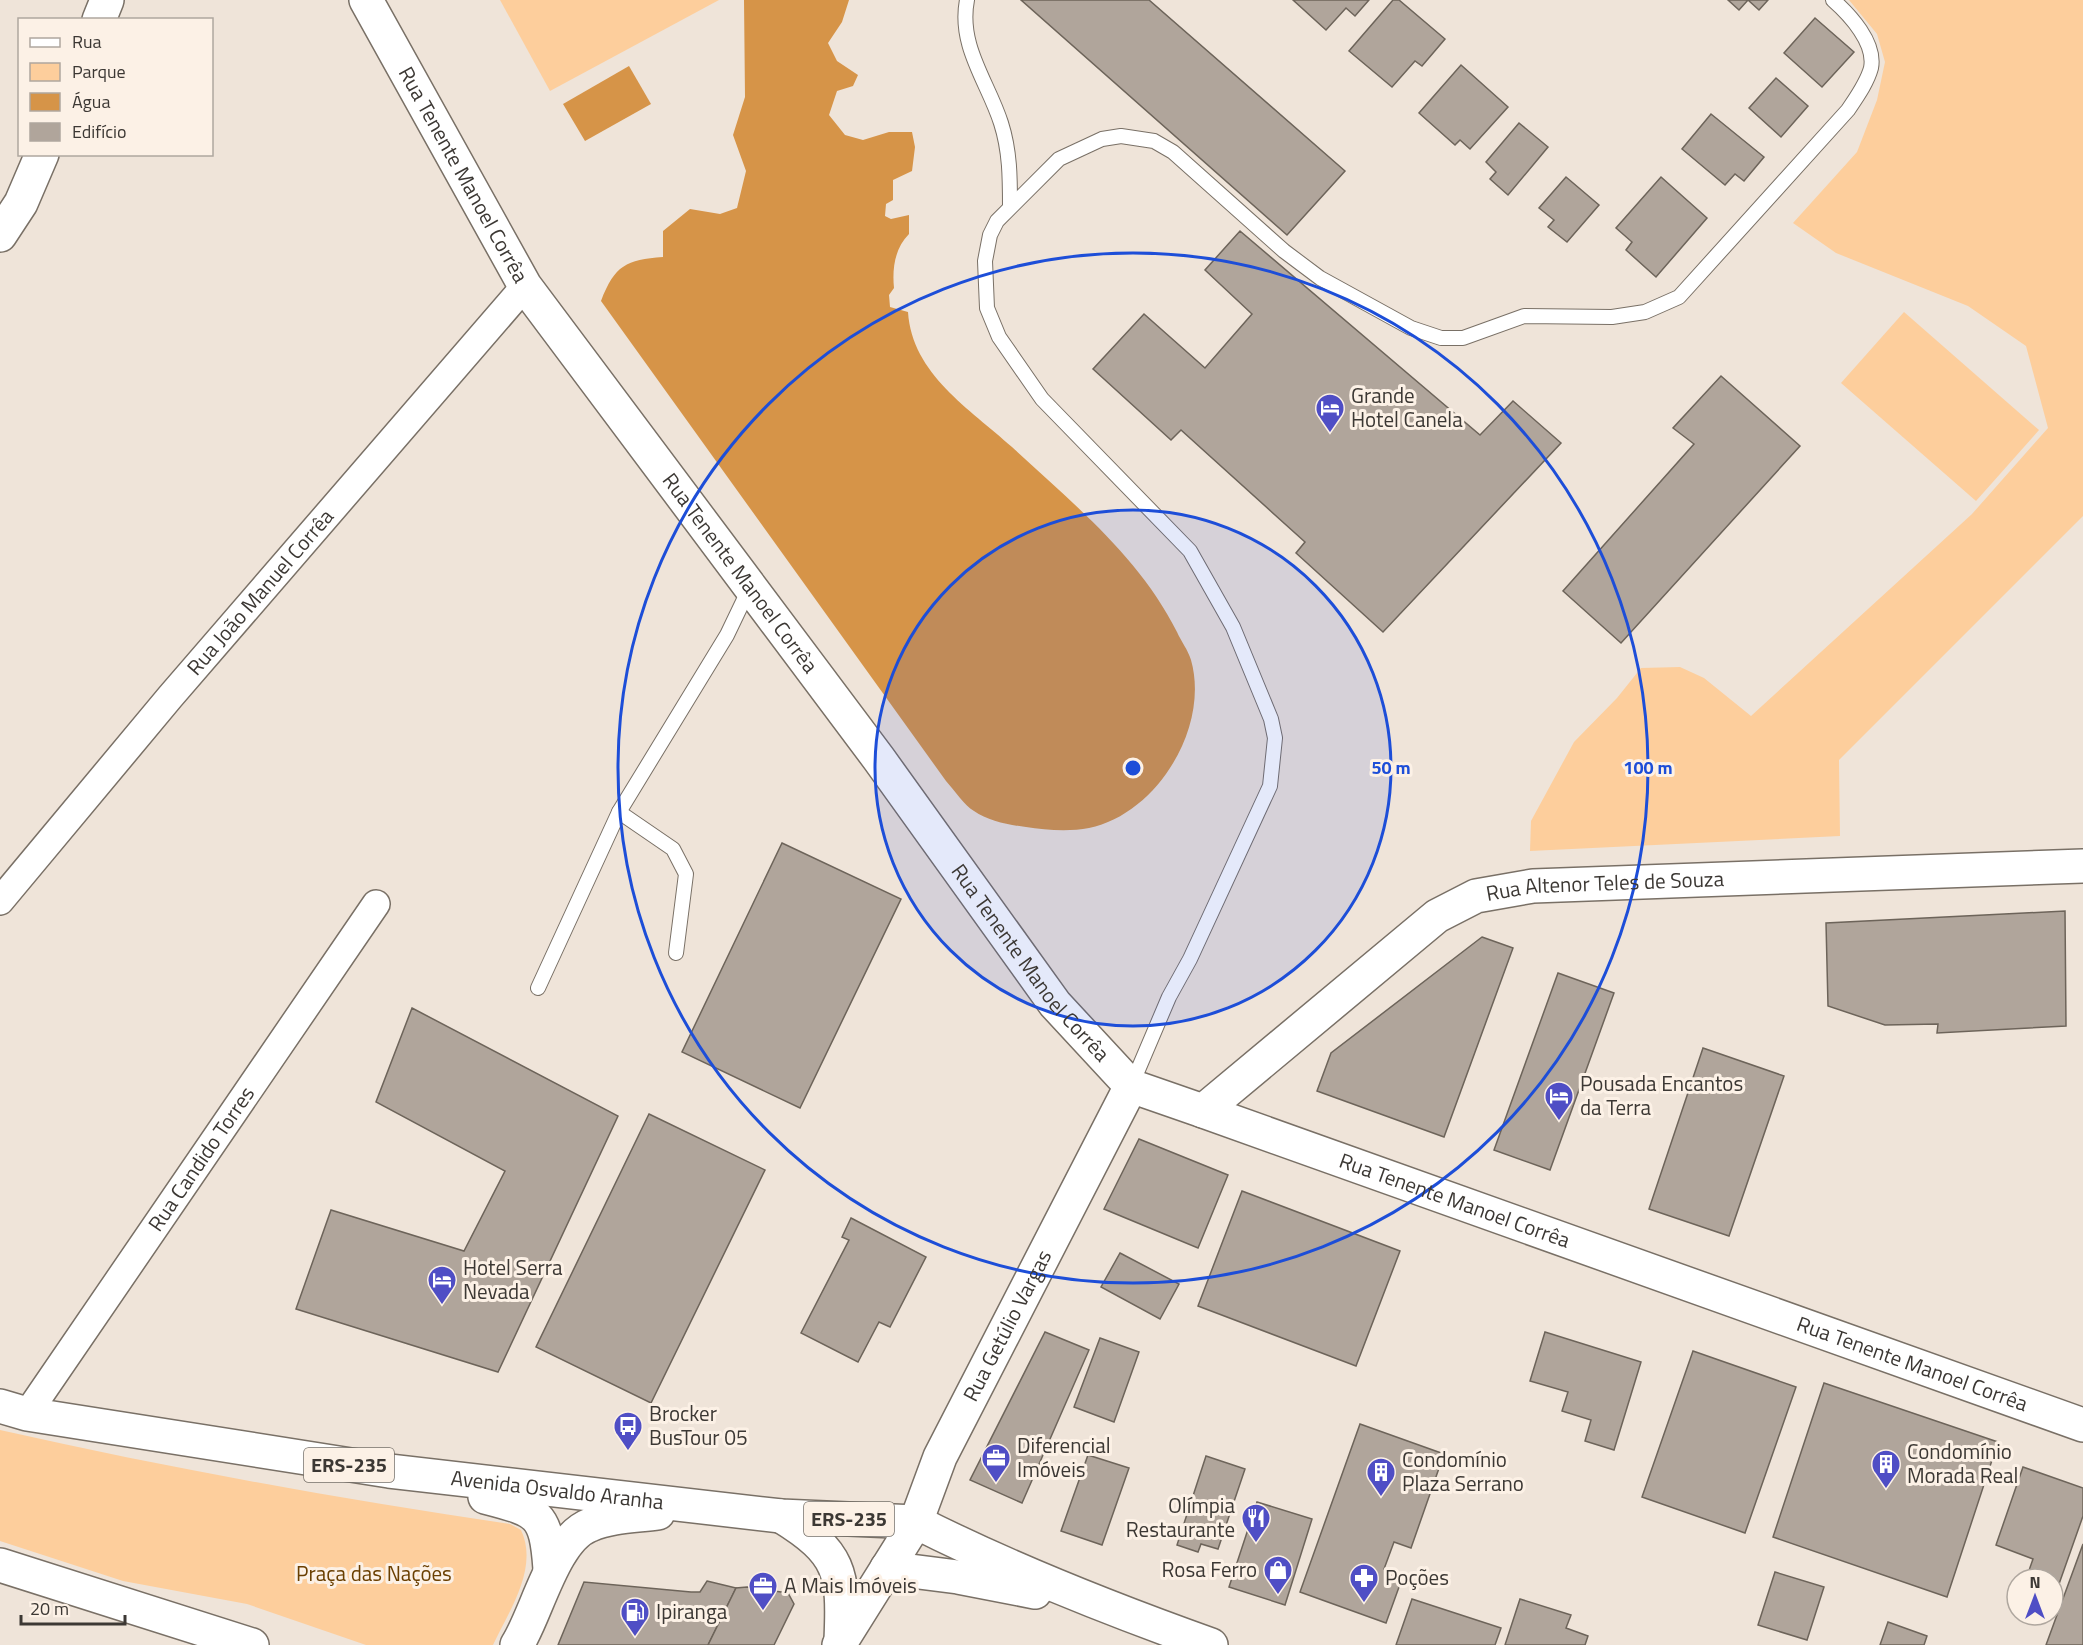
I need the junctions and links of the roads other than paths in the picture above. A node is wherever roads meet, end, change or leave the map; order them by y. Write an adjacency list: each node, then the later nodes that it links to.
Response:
1 (107, 0): 5 (main road)
2 (366, 0): 9 (main road, Rua Tenente Manoel Corrêa)
3 (967, 0): 7 (lane)
4 (1833, 0): 7 (lane)
5 (100, 18)
6 (41, 156): 8 (main road)
7 (1010, 207): 17 (lane)
8 (0, 234)
9 (525, 286): 10 (main road, Rua Tenente Manoel Corrêa); 13 (street, Rua João Manuel Corrêa)
10 (750, 587): 11 (lane); 17 (main road, Rua Tenente Manoel Corrêa)
11 (619, 812): 15 (lane); 16 (lane)
12 (2083, 866): 18 (main road, Rua Altenor Teles de Souza)
13 (0, 901)
14 (376, 904): 19 (street, Rua Candido Torres)
15 (676, 953)
16 (538, 988)
17 (1131, 1086): 18 (main road, Rua Tenente Manoel Corrêa); 24 (main road, Rua Getúlio Vargas)
18 (1203, 1111): 20 (main road, Rua Tenente Manoel Corrêa)
19 (13, 1410): 21 (main road, Avenida Osvaldo Aranha / ERS-235)
20 (2083, 1425)
21 (389, 1471): 22 (main road, Avenida Osvaldo Aranha / ERS-235); 27 (main road)
22 (701, 1506): 23 (main road, Avenida Osvaldo Aranha / ERS-235); 27 (main road)
23 (781, 1516): 24 (main road, Avenida Osvaldo Aranha / ERS-235); 30 (main road)
24 (916, 1521): 26 (main road, Rua Getúlio Vargas); 28 (main road, Avenida Osvaldo Aranha / ERS-235)
25 (0, 1564): 31 (main road)
26 (887, 1568): 28 (main road, Avenida Osvaldo Aranha); 30 (main road)
27 (550, 1569): 29 (main road)
28 (1101, 1605): 32 (main road, Avenida Osvaldo Aranha / ERS-235)
29 (523, 1640)
30 (840, 1643)
31 (252, 1645)
32 (1211, 1645)

